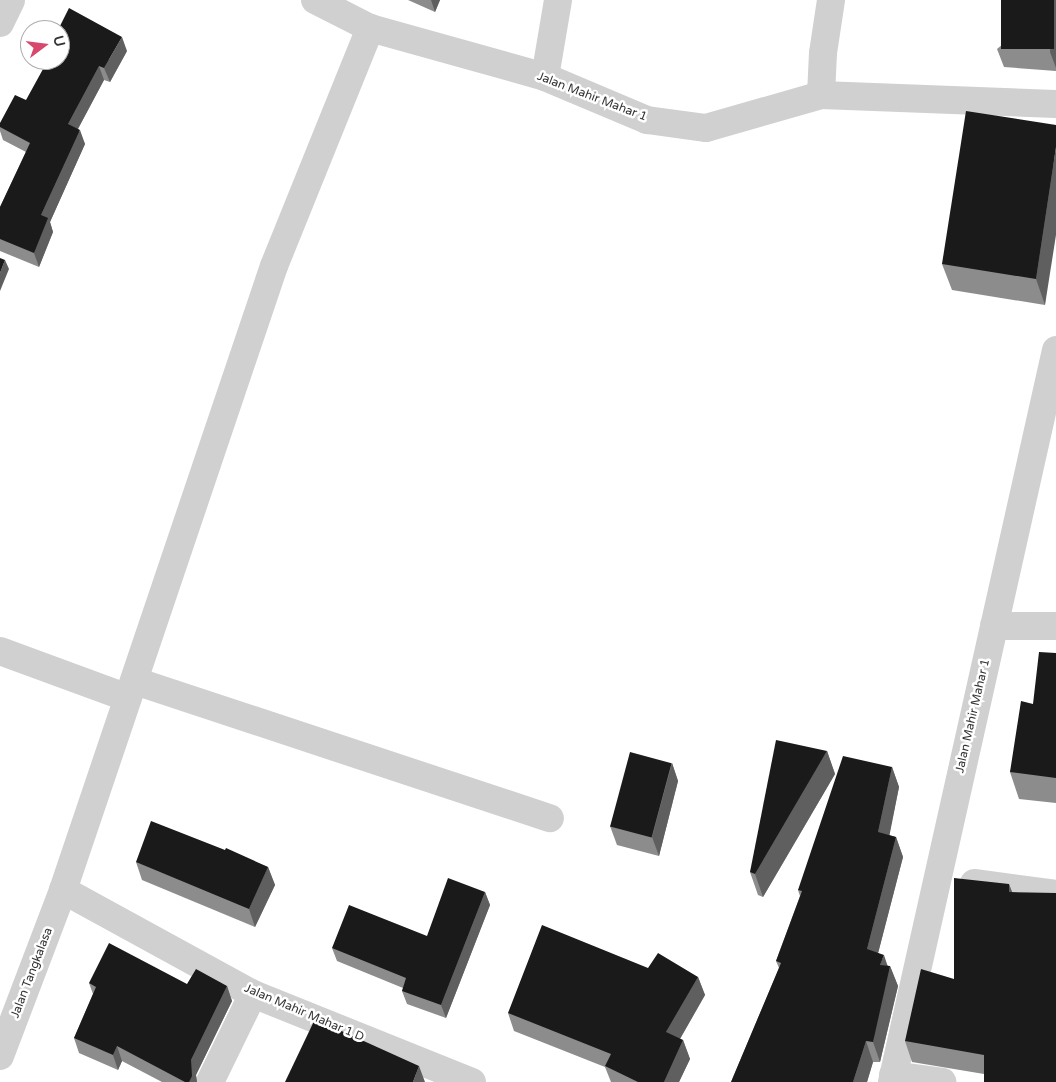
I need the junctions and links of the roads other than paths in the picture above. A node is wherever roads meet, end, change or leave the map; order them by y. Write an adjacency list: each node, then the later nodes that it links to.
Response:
1 (11, 0): 5 (street)
2 (315, 0): 6 (street, Jalan Mahir Mahar 1)
3 (558, 0): 7 (street)
4 (831, 0): 8 (street)
5 (0, 24)
6 (370, 28): 7 (street, Jalan Mahir Mahar 1); 14 (street, Jalan Tangkalasa)
7 (544, 77): 8 (street, Jalan Mahir Mahar 1)
8 (822, 95): 9 (street, Jalan Mahir Mahar 1)
9 (1056, 104)
10 (1056, 350): 11 (street, Jalan Mahir Mahar 1)
11 (994, 626): 12 (street); 16 (street, Jalan Mahir Mahar 1)
12 (1056, 626)
13 (0, 651): 14 (street)
14 (132, 689): 15 (street); 17 (street, Jalan Tangkalasa)
15 (550, 818)
16 (937, 879): 18 (street); 22 (street, Jalan Mahir Mahar 1)
17 (63, 890): 19 (street, Jalan Mahir Mahar 1 D); 20 (street, Jalan Tangkalasa)
18 (1056, 894)
19 (253, 994): 21 (street, Jalan Mahir Mahar 1 D); 23 (street)
20 (0, 1056)
21 (458, 1079)
22 (892, 1079): 24 (street)
23 (210, 1082)
24 (943, 1082)

